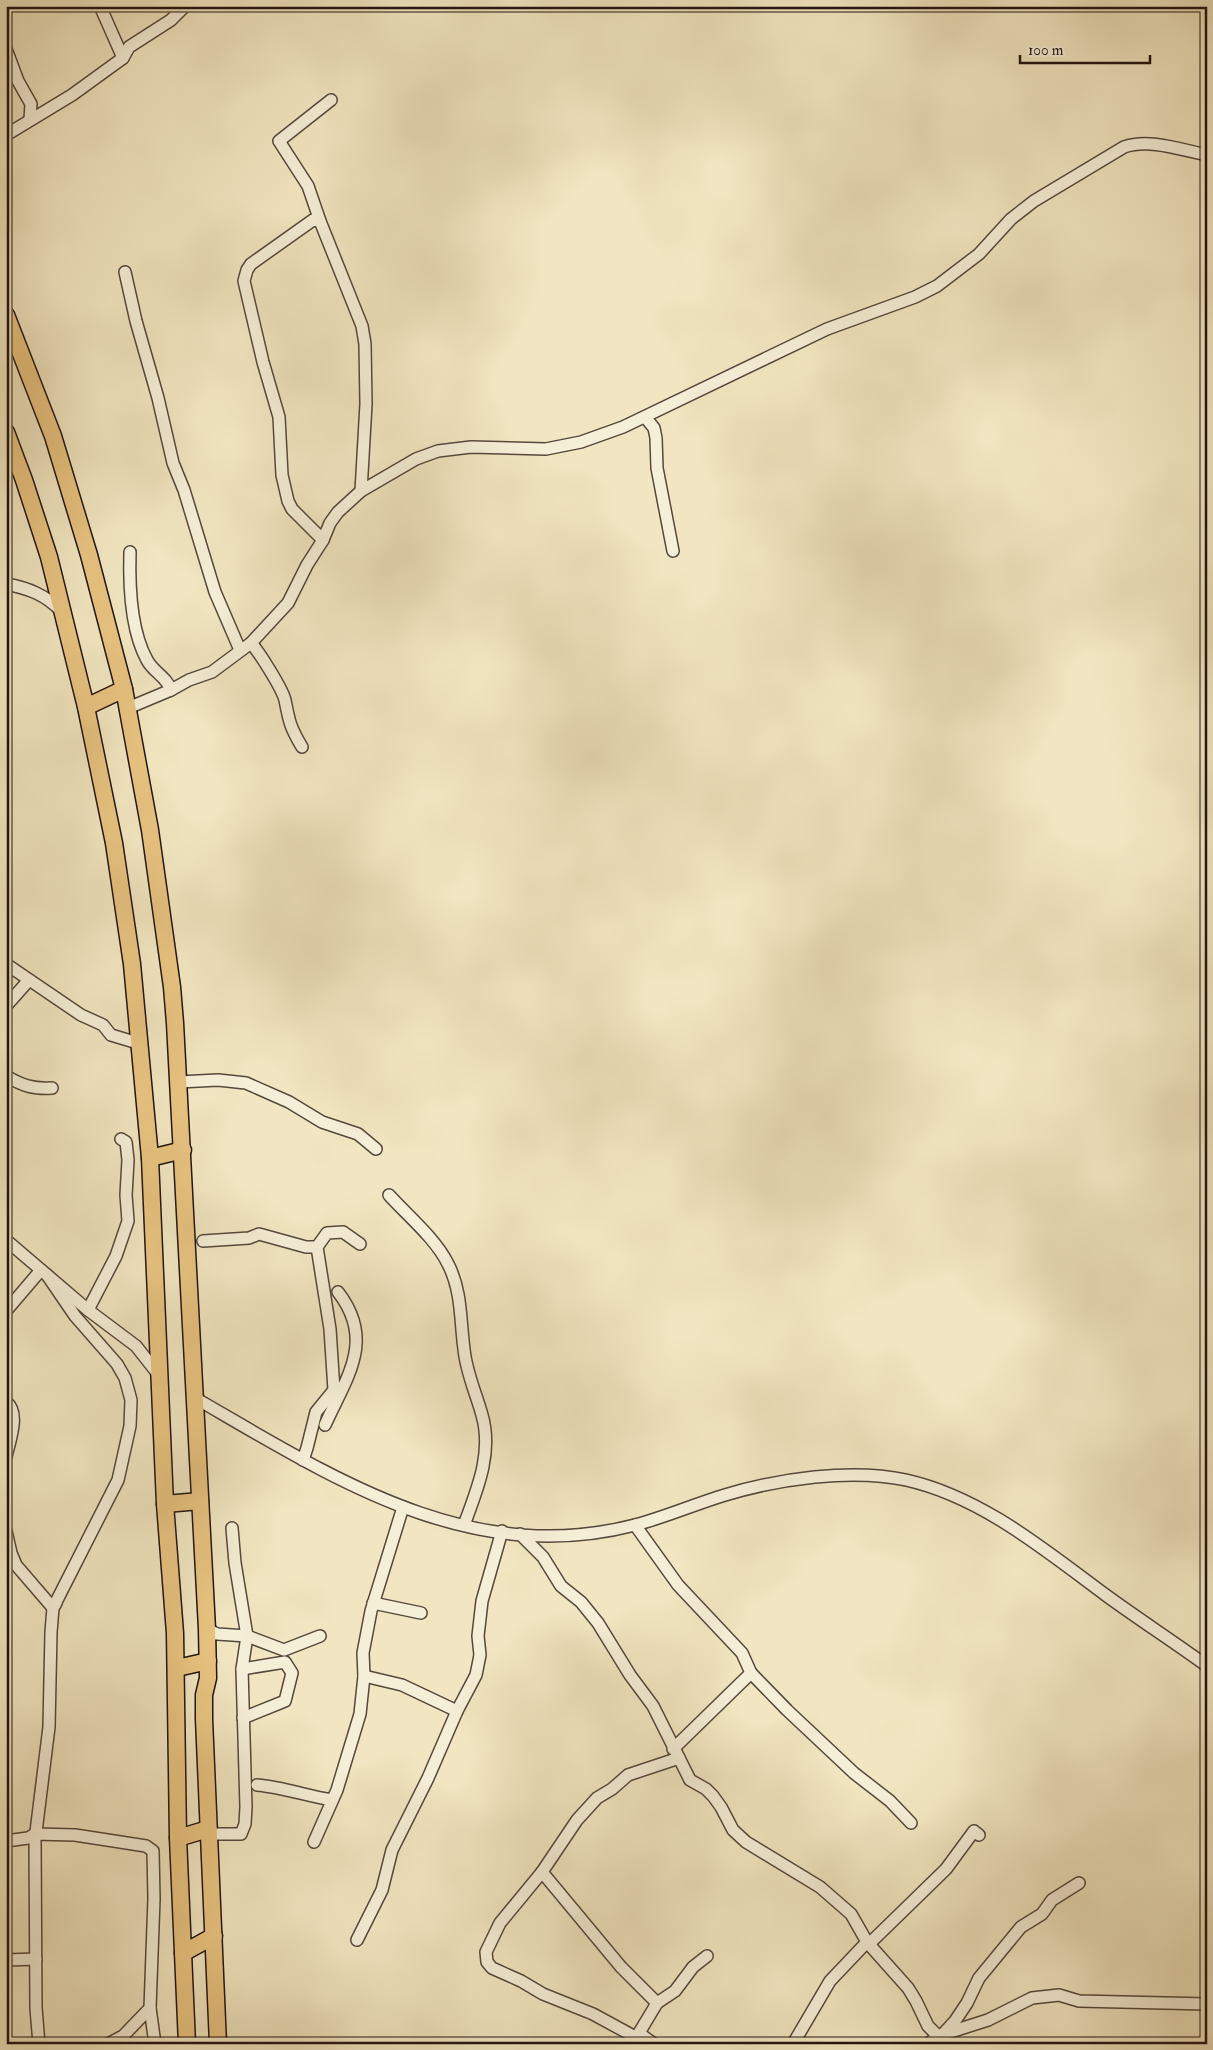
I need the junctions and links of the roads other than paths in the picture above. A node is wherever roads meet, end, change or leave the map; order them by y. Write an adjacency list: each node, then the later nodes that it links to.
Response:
1 (100, 6): 4 (street)
2 (185, 6): 4 (street)
3 (6, 49): 6 (street)
4 (123, 58): 6 (street)
5 (331, 100): 9 (street)
6 (30, 120): 7 (street)
7 (6, 135)
8 (1207, 155): 12 (street)
9 (320, 221): 14 (street); 15 (street)
10 (125, 272): 23 (street)
11 (6, 315): 24 (highway)
12 (645, 417): 14 (street); 16 (street)
13 (6, 432): 19 (highway)
14 (362, 491): 15 (street)
15 (324, 540): 22 (street)
16 (673, 551)
17 (130, 552): 25 (street)
18 (6, 584): 20 (street)
19 (57, 590): 20 (street); 21 (highway)
20 (40, 594): 21 (street)
21 (62, 612): 26 (highway)
22 (250, 643): 23 (street); 28 (street)
23 (240, 650): 25 (street)
24 (124, 689): 26 (highway); 27 (highway)
25 (171, 690): 27 (street)
26 (86, 707): 32 (highway)
27 (128, 708): 34 (highway)
28 (302, 747)
29 (6, 964): 30 (street)
30 (29, 980): 31 (street); 32 (street)
31 (6, 1006)
32 (141, 1044): 39 (highway)
33 (6, 1076): 35 (street)
34 (179, 1082): 37 (street); 38 (highway)
35 (52, 1088)
36 (121, 1139): 48 (street)
37 (376, 1148)
38 (183, 1150): 39 (highway); 52 (highway)
39 (150, 1158): 50 (highway)
40 (388, 1195): 62 (street)
41 (6, 1240): 45 (street)
42 (203, 1242): 44 (street)
43 (360, 1244): 44 (street)
44 (317, 1247): 58 (street)
45 (44, 1273): 47 (street); 48 (street); 55 (street)
46 (338, 1292): 56 (street)
47 (6, 1310)
48 (88, 1310): 49 (street)
49 (136, 1346): 50 (street); 51 (street)
50 (158, 1347): 51 (highway)
51 (158, 1374): 60 (highway)
52 (195, 1398): 58 (street); 59 (highway)
53 (124, 1399): 55 (street)
54 (6, 1402): 57 (street)
55 (130, 1418): 69 (street)
56 (325, 1425)
57 (6, 1457)
58 (302, 1460): 61 (street)
59 (200, 1501): 60 (highway); 71 (highway)
60 (164, 1504): 76 (highway)
61 (403, 1507): 62 (street); 68 (street)
62 (464, 1525): 66 (street)
63 (635, 1525): 67 (street); 75 (street); 78 (street)
64 (232, 1528): 72 (street)
65 (6, 1531): 69 (street)
66 (502, 1531): 67 (street); 80 (street)
67 (520, 1534): 82 (street)
68 (373, 1603): 70 (street); 79 (street)
69 (53, 1608): 87 (street)
70 (421, 1613)
71 (207, 1629): 72 (street); 74 (highway)
72 (247, 1636): 73 (street); 77 (street)
73 (320, 1636)
74 (208, 1661): 76 (highway); 86 (highway)
75 (1207, 1666)
76 (177, 1668): 89 (highway)
77 (242, 1669): 81 (street); 81 (street)
78 (751, 1673): 82 (street); 85 (street)
79 (364, 1676): 80 (street); 84 (street)
80 (457, 1711): 95 (street)
81 (243, 1718): 86 (street)
82 (676, 1753): 92 (street); 96 (street)
83 (257, 1785): 84 (street)
84 (332, 1800): 91 (street)
85 (910, 1823)
86 (209, 1831): 89 (highway); 94 (highway)
87 (35, 1834): 90 (street); 99 (street); 103 (street)
88 (979, 1835): 96 (street)
89 (178, 1838): 97 (highway)
90 (6, 1841)
91 (314, 1842)
92 (542, 1872): 101 (street); 105 (street)
93 (1079, 1883): 104 (street)
94 (214, 1936): 97 (highway); 110 (highway)
95 (357, 1940)
96 (868, 1943): 104 (street); 112 (street)
97 (183, 1953): 109 (highway)
98 (707, 1956): 101 (street)
99 (36, 1959): 100 (street); 106 (street)
100 (6, 1960)
101 (658, 2003): 105 (street)
102 (1207, 2004): 104 (street)
103 (150, 2008): 107 (street); 108 (street)
104 (941, 2038): 113 (street)
105 (636, 2039): 111 (street)
106 (40, 2044)
107 (108, 2044)
108 (155, 2044)
109 (187, 2044)
110 (218, 2044)
111 (654, 2044)
112 (793, 2044)
113 (928, 2044)

